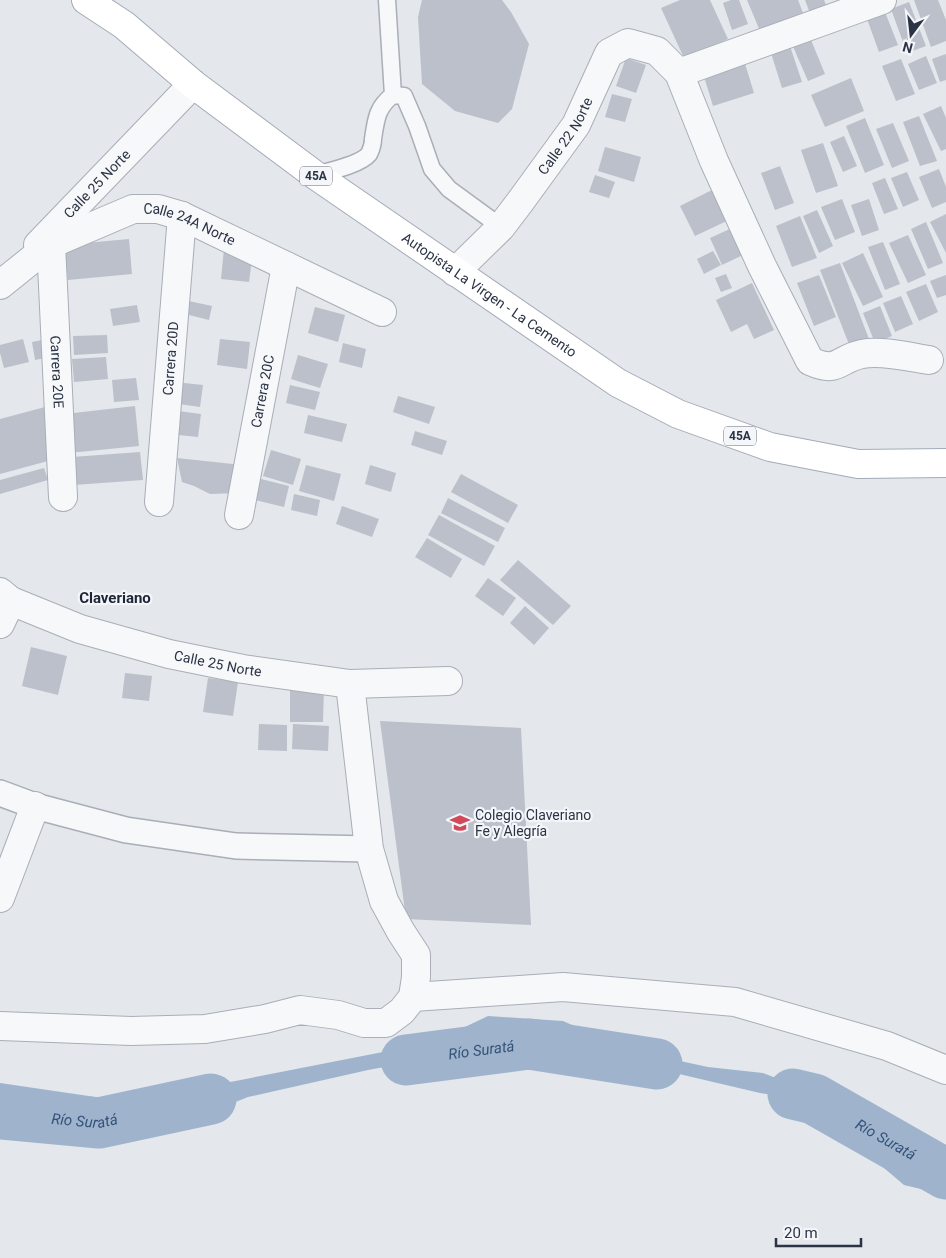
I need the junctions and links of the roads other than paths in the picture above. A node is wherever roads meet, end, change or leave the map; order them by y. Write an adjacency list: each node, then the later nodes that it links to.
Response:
1 (86, 0): 5 (main road, Autopista La Virgen - La Cemento / 45A)
2 (387, 0): 6 (lane)
3 (882, 0): 4 (street)
4 (679, 73): 9 (street, Calle 22 Norte); 15 (street, Calle 22 Norte)
5 (193, 84): 7 (main road, Autopista La Virgen - La Cemento / 45A); 13 (street, Calle 25 Norte)
6 (394, 95): 7 (lane); 9 (lane)
7 (315, 175): 12 (main road, Autopista La Virgen - La Cemento / 45A)
8 (182, 216): 10 (street, Calle 24A Norte); 11 (street, Calle 24A Norte); 18 (street, Carrera 20D)
9 (501, 227): 12 (street, Calle 22 Norte)
10 (51, 244): 13 (street, Calle 24A Norte); 17 (street, Carrera 20E)
11 (286, 266): 14 (street, Calle 24A Norte); 19 (street, Carrera 20C)
12 (455, 272): 16 (main road, Autopista La Virgen - La Cemento / 45A)
13 (0, 284)
14 (382, 312)
15 (929, 360)
16 (946, 463)
17 (63, 497)
18 (159, 502)
19 (239, 515)
20 (4, 605): 22 (street, Calle 25 Norte)
21 (448, 681): 22 (street, Calle 25 Norte)
22 (350, 684): 25 (street)
23 (0, 793): 24 (street)
24 (35, 806): 25 (street); 26 (street)
25 (368, 849): 27 (street)
26 (0, 898)
27 (413, 997): 28 (street); 29 (street)
28 (0, 1026)
29 (946, 1070)

